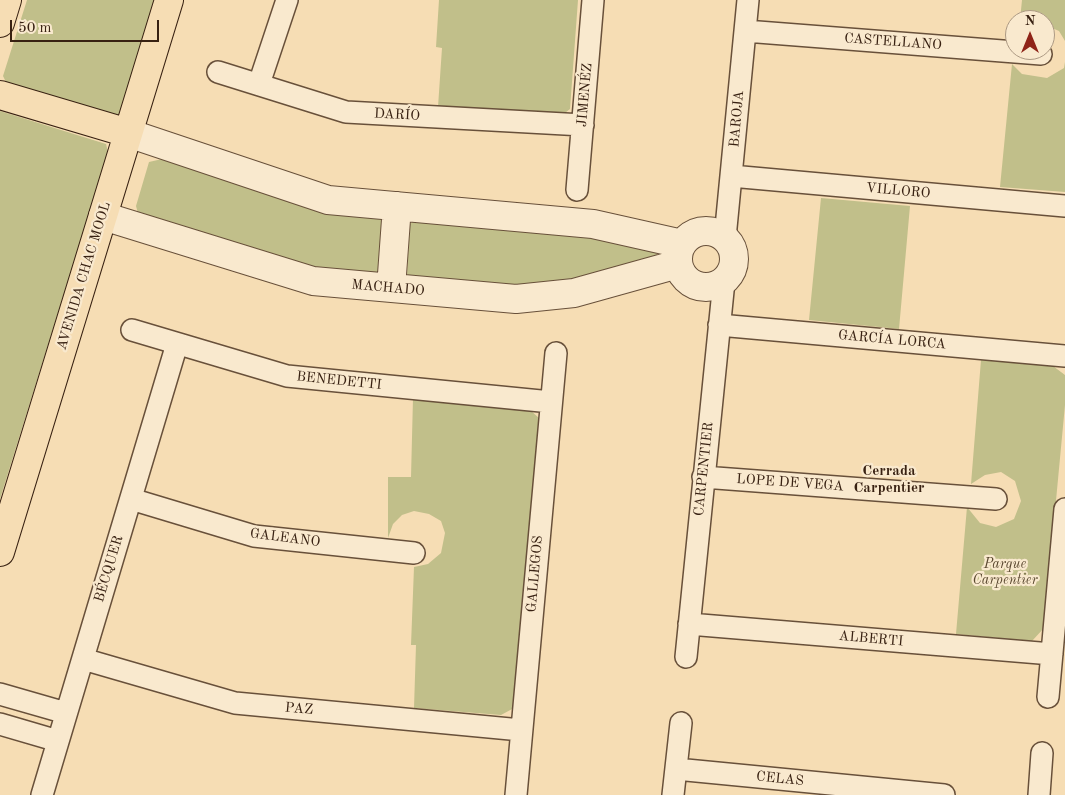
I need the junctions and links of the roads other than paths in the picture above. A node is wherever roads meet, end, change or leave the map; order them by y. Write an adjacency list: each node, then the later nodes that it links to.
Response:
1 (7, 0): 6 (main road)
2 (169, 0): 13 (main road, AVENIDA CHAC MOOL)
3 (287, 0): 10 (street)
4 (594, 0): 12 (street, JIMENÉZ)
5 (748, 0): 7 (street, BAROJA)
6 (0, 23)
7 (745, 31): 8 (street, CASTELLANO); 14 (street, BAROJA)
8 (1005, 51)
9 (218, 72): 10 (street, DARÍO)
10 (259, 84): 12 (street, DARÍO)
11 (0, 95): 13 (main road)
12 (583, 126): 15 (street, JIMENÉZ)
13 (128, 133): 16 (street); 18 (main road, AVENIDA CHAC MOOL)
14 (731, 176): 17 (street, VILLORO); 19 (street, BAROJA)
15 (577, 190)
16 (396, 206): 20 (street); 22 (street)
17 (1065, 206)
18 (103, 216): 22 (street, MACHADO); 33 (main road, AVENIDA CHAC MOOL)
19 (726, 238): 20 (street); 21 (street)
20 (680, 254): 21 (street); 22 (street, MACHADO)
21 (724, 281): 23 (street, CARPENTIER)
22 (391, 288)
23 (719, 324): 27 (street, GARCÍA LORCA); 29 (street, CARPENTIER)
24 (132, 330): 25 (street, BENEDETTI)
25 (178, 344): 28 (street, BENEDETTI); 30 (street, BÉCQUER)
26 (556, 353): 28 (street, GALLEGOS)
27 (1065, 356)
28 (551, 402): 44 (street, GALLEGOS)
29 (703, 477): 31 (street, LOPE DE VEGA); 35 (street, CARPENTIER)
30 (131, 499): 34 (street, GALEANO); 38 (street, BÉCQUER)
31 (996, 499)
32 (1065, 508): 36 (street)
33 (0, 552)
34 (414, 553)
35 (689, 624): 36 (street, ALBERTI); 37 (street, CARPENTIER)
36 (1052, 654): 40 (street)
37 (686, 657)
38 (82, 659): 41 (street, BÉCQUER); 44 (street, PAZ)
39 (0, 694): 41 (street)
40 (1048, 697)
41 (66, 713): 45 (street, BÉCQUER)
42 (681, 723): 47 (street)
43 (0, 724): 45 (street)
44 (521, 730): 49 (street, GALLEGOS)
45 (58, 741): 48 (street, BÉCQUER)
46 (1042, 753): 52 (street)
47 (676, 769): 50 (street); 51 (street, CELAS)
48 (42, 795)
49 (516, 795)
50 (673, 795)
51 (944, 795)
52 (1039, 795)

